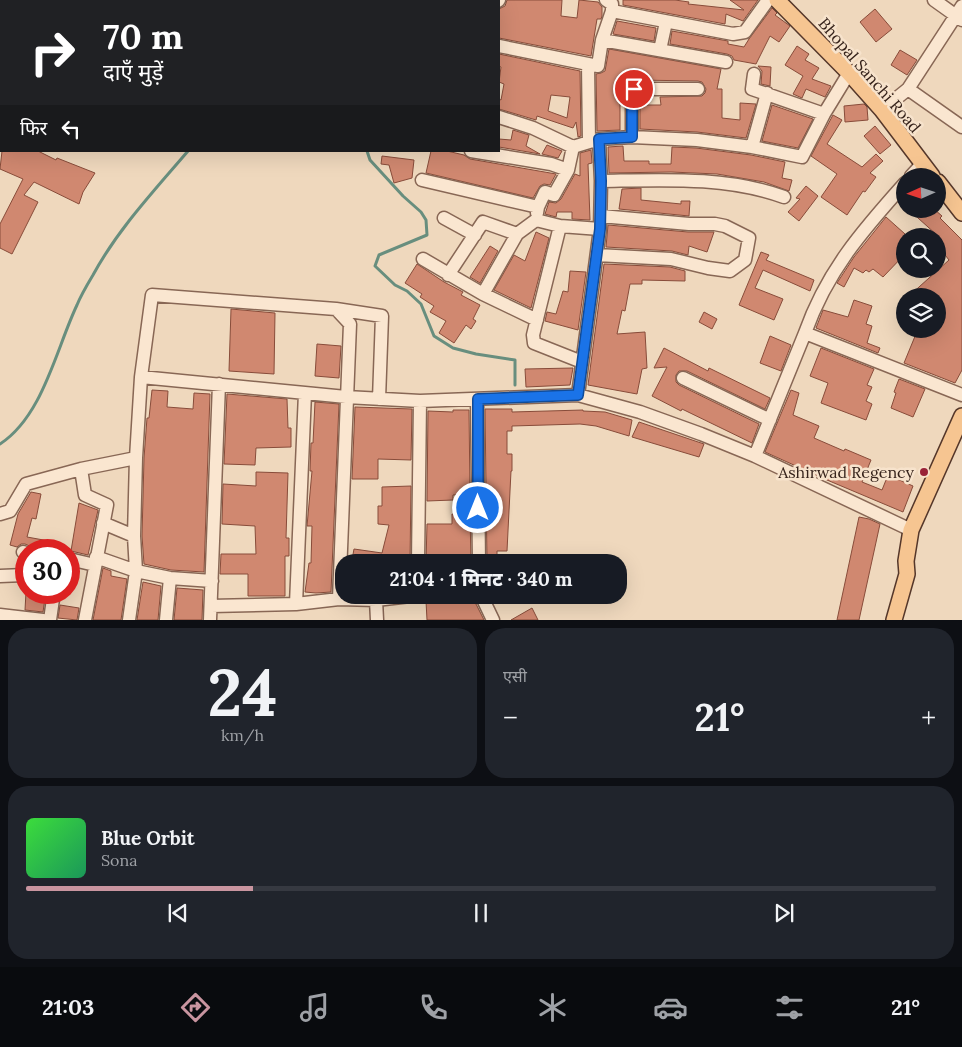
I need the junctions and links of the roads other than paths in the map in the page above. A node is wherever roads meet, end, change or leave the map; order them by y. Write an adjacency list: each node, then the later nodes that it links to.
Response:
1 (768, 0): 6 (street)
2 (777, 0): 13 (main road, Bhopal Sanchi Road)
3 (934, 0): 5 (street)
4 (609, 6): 6 (street); 7 (street)
5 (960, 14): 15 (street)
6 (666, 22): 9 (street)
7 (602, 40): 9 (street); 11 (street)
8 (500, 46): 11 (street)
9 (660, 50): 10 (street)
10 (726, 62)
11 (588, 64): 22 (street)
12 (754, 74): 16 (street)
13 (849, 74): 17 (main road, Bhopal Sanchi Road); 18 (street)
14 (698, 89): 21 (street)
15 (908, 89): 17 (street); 20 (street)
16 (767, 93): 18 (street); 24 (street)
17 (882, 110): 26 (main road, Bhopal Sanchi Road)
18 (824, 114): 24 (street)
19 (500, 117): 23 (street)
20 (962, 127)
21 (632, 137): 22 (street); 24 (street)
22 (594, 141): 23 (street); 31 (street)
23 (573, 147): 29 (street)
24 (752, 148)
25 (477, 152): 29 (street)
26 (922, 164): 27 (street); 28 (main road, Bhopal Sanchi Road)
27 (918, 168)
28 (925, 168)
29 (568, 170): 35 (street)
30 (422, 180): 35 (street)
31 (601, 181): 34 (street); 39 (street)
32 (946, 192): 36 (main road)
33 (896, 193): 49 (street)
34 (784, 197)
35 (538, 207): 38 (street)
36 (962, 213)
37 (444, 218): 42 (street)
38 (536, 220): 40 (street); 41 (street)
39 (600, 223): 40 (street); 43 (street); 43 (street)
40 (560, 226): 48 (street)
41 (517, 234): 42 (street); 46 (street)
42 (475, 235): 45 (street)
43 (597, 255): 50 (street)
44 (423, 259): 45 (street)
45 (448, 275): 46 (street)
46 (483, 294): 48 (street)
47 (336, 309): 51 (street); 57 (street); 58 (street)
48 (537, 320): 50 (street)
49 (805, 332): 56 (street); 62 (street)
50 (582, 362): 55 (street)
51 (142, 377): 53 (street); 64 (street)
52 (683, 378): 62 (street)
53 (218, 384): 54 (street); 80 (street)
54 (305, 393): 57 (street); 83 (street)
55 (578, 395): 59 (street); 63 (street)
56 (962, 395)
57 (346, 398): 58 (street); 70 (street)
58 (379, 399): 60 (street)
59 (478, 399): 60 (street); 72 (street)
60 (420, 401): 71 (street)
61 (962, 416): 68 (main road)
62 (770, 420): 63 (street)
63 (755, 456): 68 (street)
64 (136, 458): 65 (street); 69 (street)
65 (81, 469): 66 (street); 67 (street)
66 (0, 514)
67 (103, 523): 69 (street); 75 (street)
68 (911, 530): 74 (main road)
69 (134, 536): 76 (street)
70 (341, 554)
71 (418, 554)
72 (478, 554)
73 (80, 560): 75 (street)
74 (906, 560): 96 (main road); 97 (main road)
75 (96, 562): 76 (street); 90 (street)
76 (136, 571): 79 (street); 91 (street)
77 (15, 575): 78 (street)
78 (0, 576)
79 (170, 578): 80 (street); 92 (street)
80 (212, 581): 86 (street)
81 (335, 599): 83 (street)
82 (52, 604): 89 (street)
83 (296, 604): 86 (street)
84 (376, 604): 94 (street)
85 (485, 604): 95 (street)
86 (211, 606): 93 (street)
87 (0, 616): 88 (street)
88 (43, 620)
89 (50, 620)
90 (86, 620)
91 (129, 620)
92 (166, 620)
93 (210, 620)
94 (377, 620)
95 (493, 620)
96 (885, 620)
97 (894, 620)

